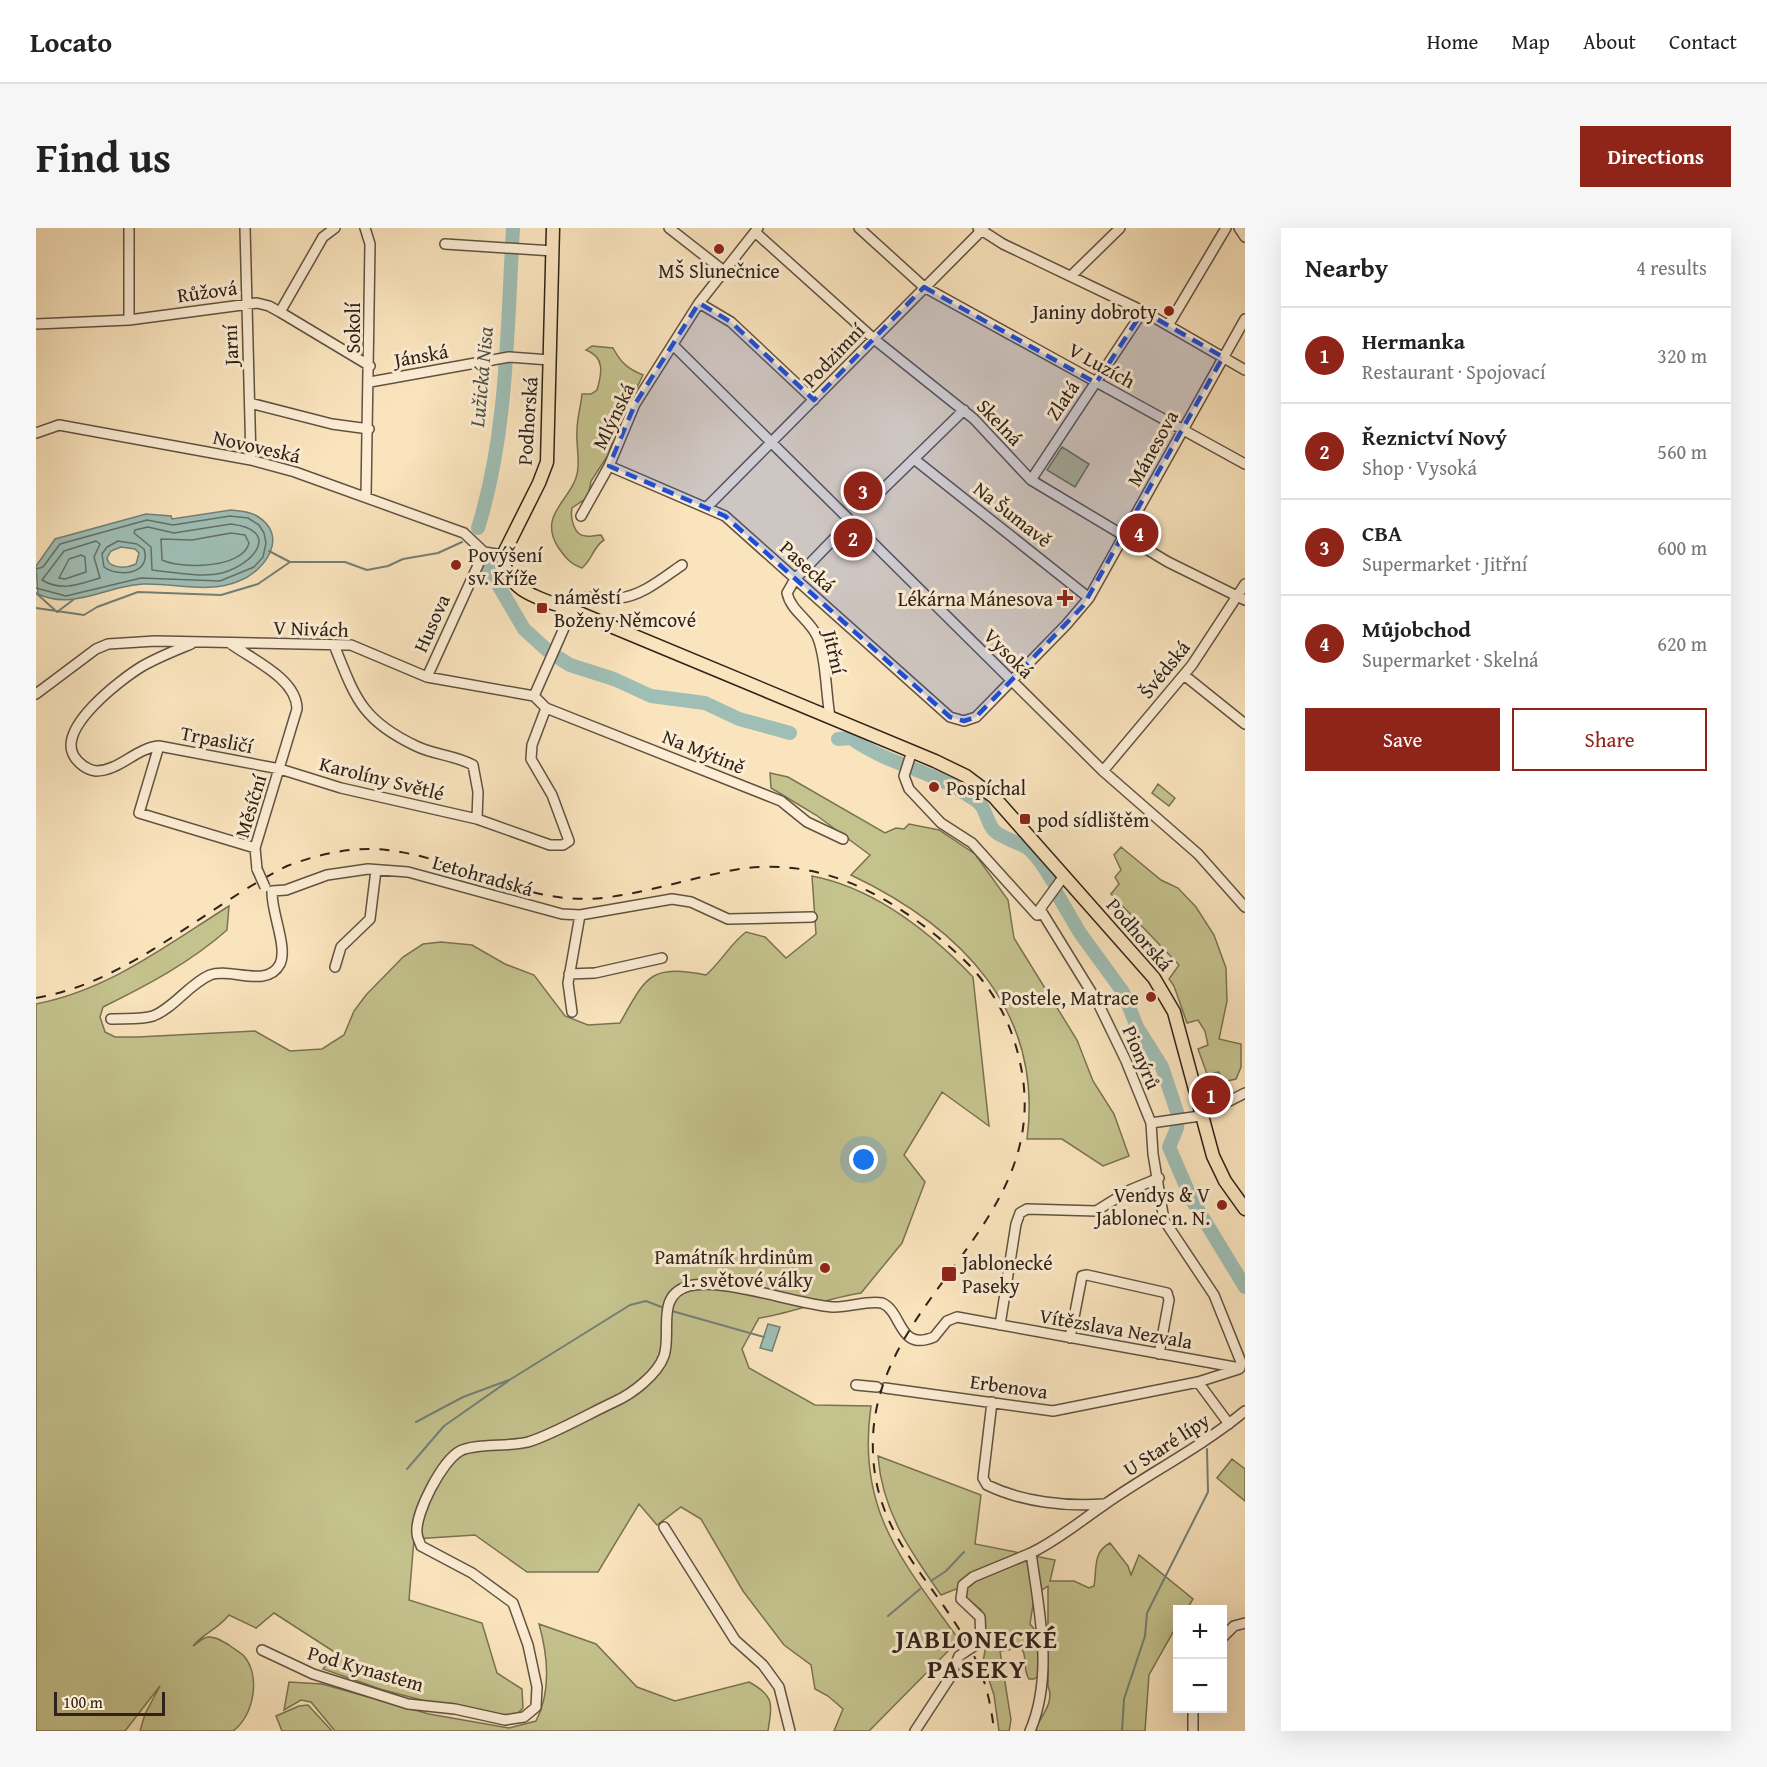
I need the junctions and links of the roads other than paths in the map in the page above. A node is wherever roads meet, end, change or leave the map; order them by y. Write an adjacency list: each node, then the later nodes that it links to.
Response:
1 (129, 228): 24 (street)
2 (245, 228): 20 (street, Jarní)
3 (335, 228): 22 (street)
4 (365, 228): 31 (street, Sokolí)
5 (553, 228): 15 (main road, Podhorská)
6 (669, 228): 16 (street)
7 (859, 228): 18 (street, V Luzích)
8 (1120, 228): 17 (street)
9 (1226, 228): 26 (street)
10 (1239, 228): 13 (street)
11 (982, 229): 17 (street); 18 (street, Podzimní)
12 (757, 230): 16 (street, Mlýnská); 27 (street, Skelná)
13 (1245, 237)
14 (445, 244): 15 (street)
15 (553, 251): 30 (main road, Podhorská)
16 (724, 271): 19 (street, Mlýnská)
17 (1072, 275): 21 (street)
18 (924, 287): 27 (street, Podzimní); 34 (street, V Luzích)
19 (699, 303): 28 (street, Mlýnská); 35 (street)
20 (247, 304): 22 (street, Růžová); 24 (street, Růžová); 36 (street, Jarní)
21 (1143, 311): 26 (street); 34 (street, Zlatá)
22 (280, 312): 31 (street, Růžová)
23 (1245, 319): 29 (street, Mánesova)
24 (129, 320): 25 (street, Růžová)
25 (36, 324)
26 (1169, 324): 29 (street)
27 (874, 339): 35 (street, Podzimní); 37 (street, Skelná)
28 (674, 346): 41 (street, Vysoká); 45 (street, Mlýnská)
29 (1223, 357): 32 (street); 39 (street, Mánesova)
30 (550, 360): 33 (street, Jánská); 54 (main road, Podhorská)
31 (370, 366): 33 (street, Sokolí)
32 (1245, 370)
33 (370, 382): 38 (street, Sokolí)
34 (1096, 383): 39 (street, V Luzích); 46 (street, Zlatá)
35 (814, 400): 41 (street, Podzimní)
36 (250, 403): 38 (street); 43 (street, Jarní)
37 (964, 410): 42 (street); 46 (street, Skelná)
38 (369, 429): 48 (street, Sokolí)
39 (1183, 430): 44 (street, V Luzích); 52 (street, Mánesova)
40 (36, 433): 43 (street, Novoveská)
41 (772, 442): 49 (street, Podzimní); 51 (street, Vysoká)
42 (914, 459): 47 (street); 58 (street, Na Šumavě)
43 (251, 460): 48 (street, Novoveská)
44 (1245, 464)
45 (609, 466): 49 (street, Pasecká); 50 (street, Mlýnská)
46 (1030, 480): 52 (street, Skelná)
47 (878, 494)
48 (366, 496): 53 (street, Novoveská)
49 (707, 507): 56 (street, Pasecká)
50 (581, 516)
51 (851, 521): 56 (street); 66 (street, Vysoká)
52 (1123, 535): 58 (street, Mánesova); 59 (street, Skelná)
53 (484, 552): 54 (street); 65 (street, Husova)
54 (503, 555): 60 (main road, Podhorská)
55 (682, 565): 60 (street)
56 (795, 579): 70 (street, Jitřní); 71 (street, Pasecká)
57 (1245, 584): 59 (street, Švédská)
58 (1089, 598): 66 (street, Mánesova)
59 (1241, 598): 64 (street, Švédská)
60 (569, 608): 68 (street); 70 (main road, Podhorská)
61 (190, 644): 62 (street, V Nivách); 67 (street, V Nivách); 73 (street)
62 (231, 644): 63 (street, V Nivách); 75 (street, Měsíční)
63 (334, 645): 65 (street, V Nivách); 77 (street)
64 (1184, 675): 72 (street); 76 (street, Švédská)
65 (427, 677): 68 (street, V Nivách)
66 (1011, 681): 71 (street, Mánesova); 76 (street, Vysoká)
67 (36, 694)
68 (534, 696): 69 (street, Na Mýtině)
69 (546, 708): 77 (street, Karolíny Světlé); 78 (street, Na Mýtině)
70 (830, 717): 74 (main road, Podhorská)
71 (964, 721)
72 (1245, 724)
73 (159, 746): 75 (street, Trpasličí); 79 (street, Trpasličí)
74 (910, 755): 81 (main road, Podhorská); 84 (street, Pionýrů)
75 (280, 769): 77 (street, Karolíny Světlé); 79 (street, Měsíční)
76 (1103, 771): 83 (street, Vysoká)
77 (477, 819)
78 (843, 839)
79 (255, 848): 82 (street, Měsíční, bridge)
80 (376, 870): 82 (street, Letohradská); 85 (street, Letohradská); 88 (street)
81 (1064, 876): 84 (street); 93 (main road, Podhorská)
82 (269, 889): 91 (street, Měsíční)
83 (1245, 907)
84 (1042, 914): 94 (street, Pionýrů)
85 (580, 915): 86 (street, Letohradská); 89 (street)
86 (812, 917)
87 (662, 958): 89 (street)
88 (335, 967)
89 (569, 974): 90 (street)
90 (572, 1012)
91 (111, 1019)
92 (1245, 1093): 93 (street)
93 (1200, 1116): 94 (street); 96 (main road, Podhorská)
94 (1151, 1123): 95 (street, Pionýrů)
95 (1159, 1178): 97 (street); 100 (street, Pionýrů)
96 (1245, 1209)
97 (1000, 1325): 98 (street, Vítězslava Nezvala); 101 (street, Vítězslava Nezvala)
98 (1070, 1338): 99 (street, Vítězslava Nezvala); 99 (street)
99 (1159, 1354): 100 (street, Vítězslava Nezvala)
100 (1243, 1368): 102 (street, Erbenova)
101 (651, 1375): 112 (street, Pod Kynastem)
102 (1198, 1382): 104 (street, Erbenova); 106 (street)
103 (856, 1385): 104 (street, Erbenova)
104 (992, 1402): 107 (street, U Staré lípy)
105 (1245, 1411): 106 (street, U Staré lípy)
106 (1230, 1424): 107 (street, U Staré lípy)
107 (1104, 1504): 109 (street, U Staré lípy)
108 (664, 1527): 114 (street)
109 (1031, 1553): 115 (street, bridge); 116 (street)
110 (1245, 1623): 111 (street)
111 (1227, 1633)
112 (262, 1650)
113 (1193, 1713): 117 (street)
114 (790, 1731)
115 (915, 1731)
116 (1030, 1731)
117 (1193, 1731)

